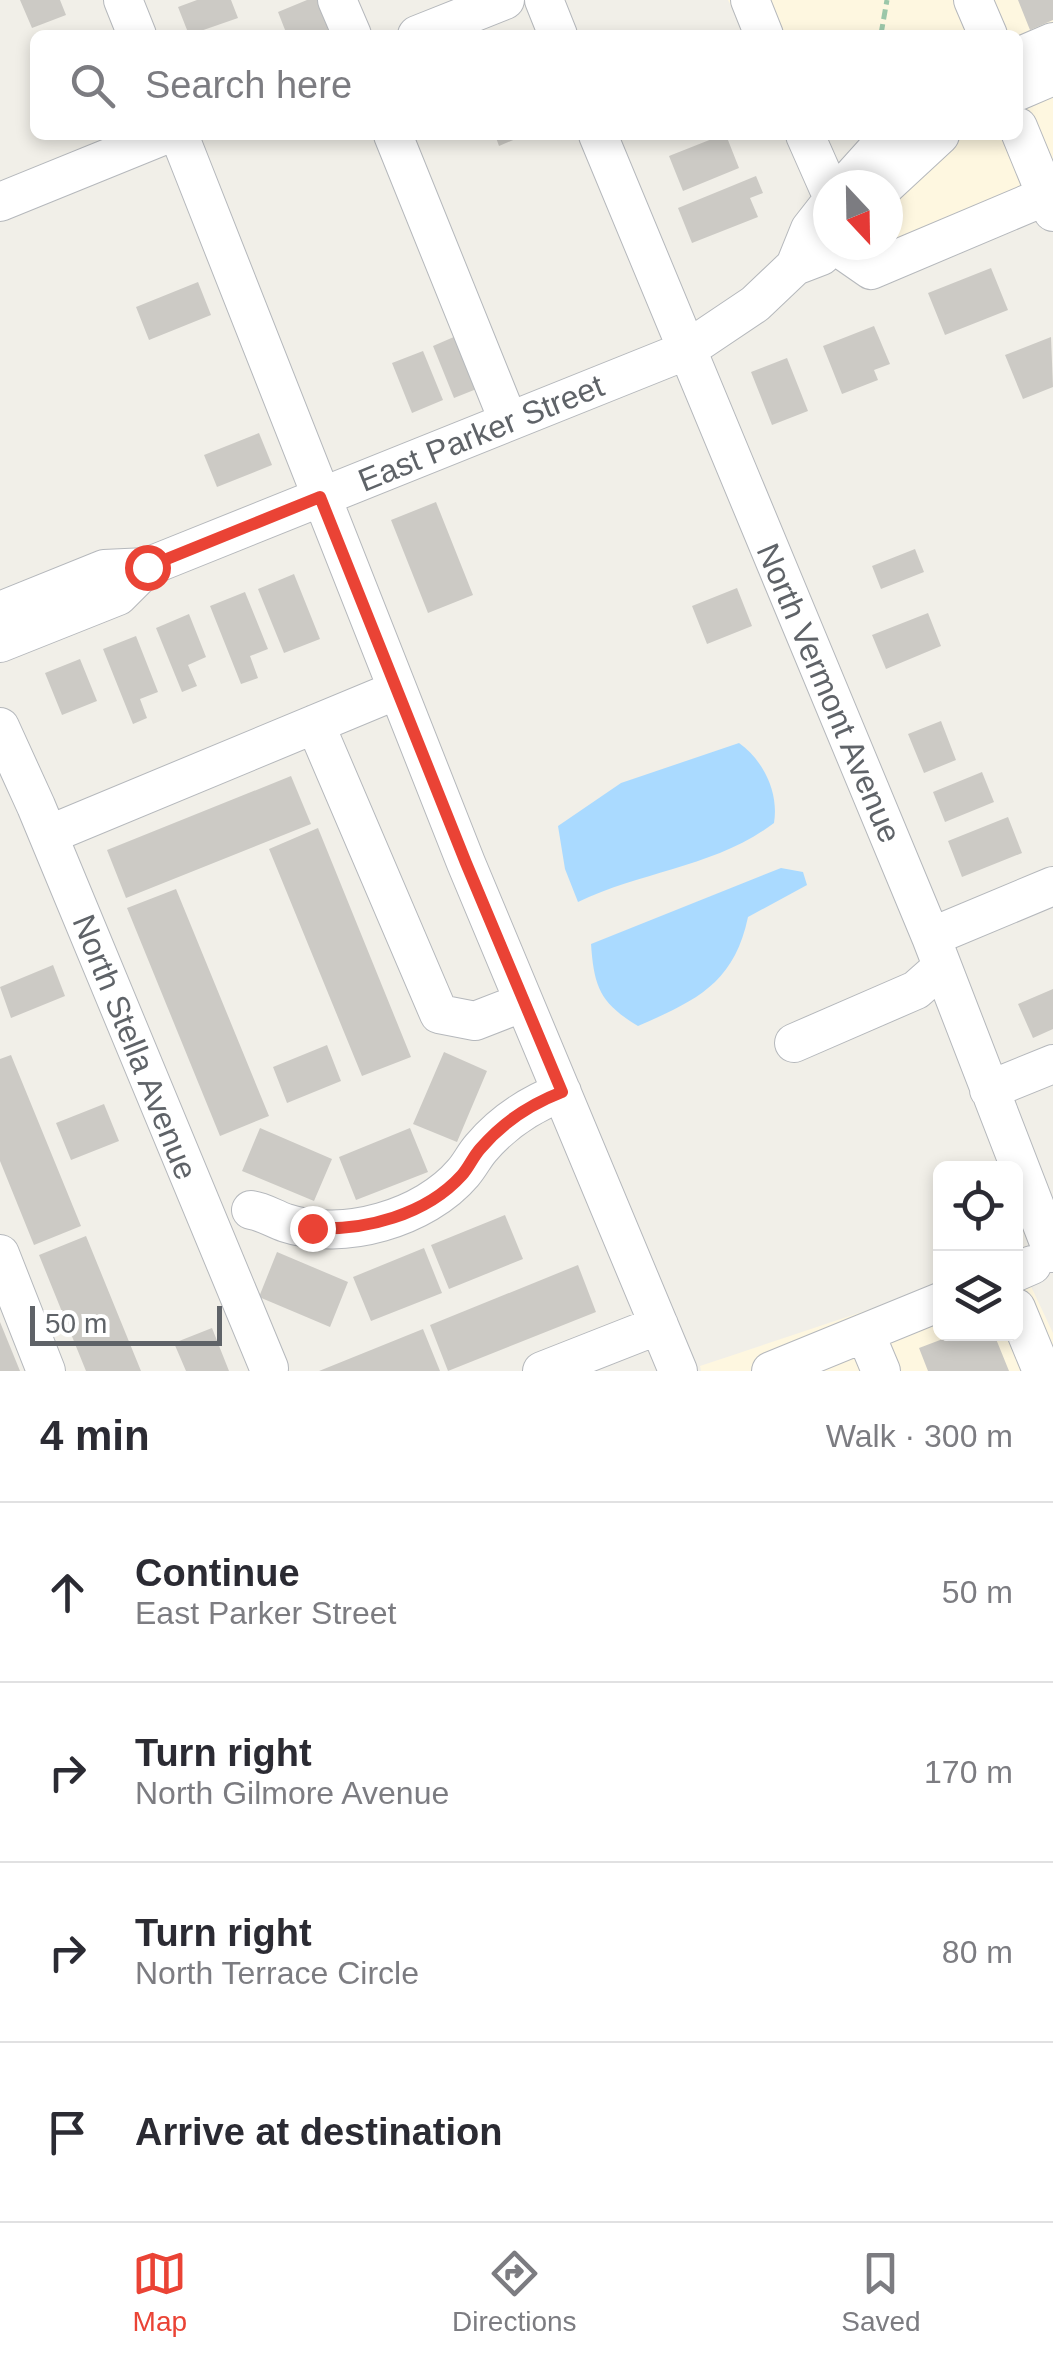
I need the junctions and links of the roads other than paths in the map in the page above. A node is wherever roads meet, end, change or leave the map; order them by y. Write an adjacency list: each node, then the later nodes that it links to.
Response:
1 (122, 0): 7 (street)
2 (337, 0): 8 (street)
3 (505, 0): 9 (street)
4 (544, 0): 10 (street)
5 (750, 0): 11 (street)
6 (973, 0): 12 (street)
7 (135, 30)
8 (350, 30)
9 (430, 30)
10 (556, 30)
11 (762, 30)
12 (986, 30)
13 (1053, 42): 14 (street)
14 (1023, 55)
15 (1053, 76): 16 (street)
16 (1023, 89)
17 (1033, 139): 29 (street)
18 (154, 140): 28 (street)
19 (180, 140): 38 (street)
20 (394, 140): 37 (street)
21 (600, 140): 36 (street, North Vermont Avenue)
22 (807, 140): 25 (street)
23 (886, 140): 26 (street)
24 (934, 140): 27 (street)
25 (820, 170)
26 (858, 170)
27 (901, 170)
28 (0, 202)
29 (1050, 204): 31 (street)
30 (813, 225): 35 (street, East Parker Street)
31 (903, 258)
32 (813, 259): 35 (street, East Parker Street)
33 (856, 260): 34 (street)
34 (898, 260)
35 (795, 266): 36 (street, East Parker Street)
36 (685, 351): 37 (street, East Parker Street); 47 (street, North Vermont Avenue)
37 (508, 420): 38 (street, East Parker Street)
38 (320, 497): 39 (street, East Parker Street); 42 (street)
39 (147, 567): 40 (street, East Parker Street); 41 (street, East Parker Street)
40 (0, 611)
41 (0, 643)
42 (396, 690): 43 (street); 48 (street)
43 (316, 724): 45 (street); 48 (street)
44 (0, 726): 45 (street, North Stella Avenue)
45 (48, 835): 60 (street, North Stella Avenue)
46 (1053, 886): 47 (street)
47 (937, 952): 49 (street); 51 (street, North Vermont Avenue)
48 (524, 1002): 52 (street)
49 (794, 1043)
50 (1053, 1064): 51 (street)
51 (989, 1090): 55 (street, North Vermont Avenue)
52 (562, 1092): 53 (street); 57 (street)
53 (251, 1210)
54 (0, 1254): 61 (street)
55 (1041, 1256)
56 (933, 1305): 59 (street)
57 (659, 1325): 62 (street); 63 (street)
58 (1023, 1325): 66 (street)
59 (865, 1333): 64 (street); 65 (street)
60 (269, 1368)
61 (46, 1371)
62 (542, 1371)
63 (678, 1371)
64 (771, 1371)
65 (881, 1371)
66 (1042, 1371)

